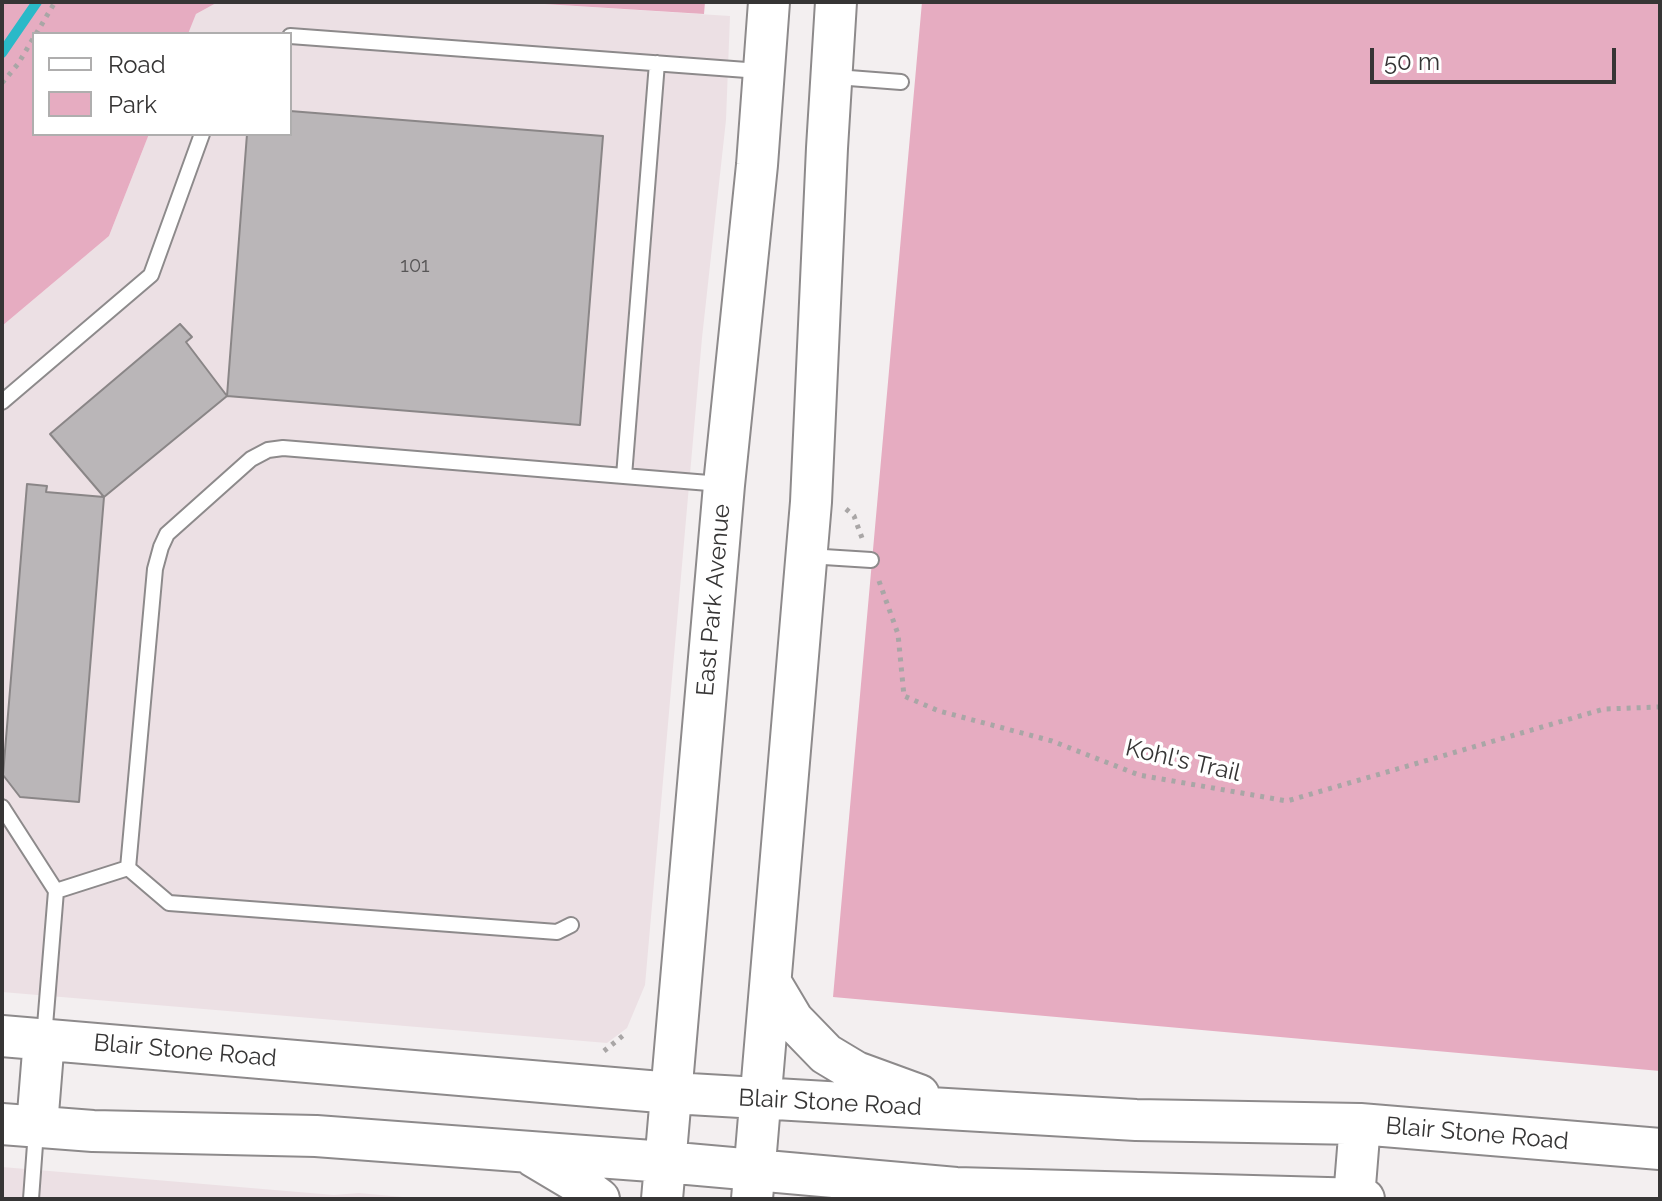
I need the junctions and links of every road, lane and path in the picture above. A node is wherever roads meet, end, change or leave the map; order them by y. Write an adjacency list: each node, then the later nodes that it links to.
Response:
1 (55, 2): 4 (path)
2 (769, 2): 8 (main road, East Park Avenue)
3 (836, 2): 9 (main road)
4 (37, 32)
5 (292, 36): 7 (lane)
6 (32, 40): 11 (path)
7 (657, 63): 8 (lane); 14 (lane)
8 (764, 71): 9 (main road); 15 (main road, East Park Avenue)
9 (831, 76): 10 (lane); 17 (main road)
10 (901, 82)
11 (2, 83)
12 (201, 136): 13 (lane)
13 (2, 402)
14 (624, 476): 15 (lane); 21 (lane)
15 (724, 485): 27 (main road, East Park Avenue)
16 (838, 503): 18 (path, Kohl's Trail)
17 (806, 556): 18 (lane); 24 (main road)
18 (871, 560): 19 (path, Kohl's Trail)
19 (1660, 707)
20 (2, 807): 22 (lane)
21 (128, 868): 22 (lane); 23 (lane)
22 (56, 891): 26 (lane)
23 (571, 925)
24 (771, 983): 28 (main road); 29 (main road)
25 (2, 1036): 26 (main road, Blair Stone Road)
26 (44, 1039): 27 (main road, Blair Stone Road); 31 (main road)
27 (672, 1093): 28 (main road, Blair Stone Road); 34 (main road, East Park Avenue)
28 (761, 1099): 29 (main road, Blair Stone Road); 35 (main road)
29 (960, 1110): 30 (main road, Blair Stone Road)
30 (1360, 1124): 32 (main road, Blair Stone Road); 38 (main road)
31 (19, 1125): 33 (main road); 39 (lane)
32 (1660, 1149)
33 (526, 1152): 34 (main road); 40 (main road)
34 (664, 1180): 35 (main road)
35 (753, 1184): 36 (main road)
36 (960, 1188): 37 (main road); 41 (main road)
37 (1308, 1198): 38 (main road)
38 (1354, 1198): 42 (main road)
39 (31, 1199)
40 (599, 1199)
41 (908, 1199)
42 (1364, 1199)

